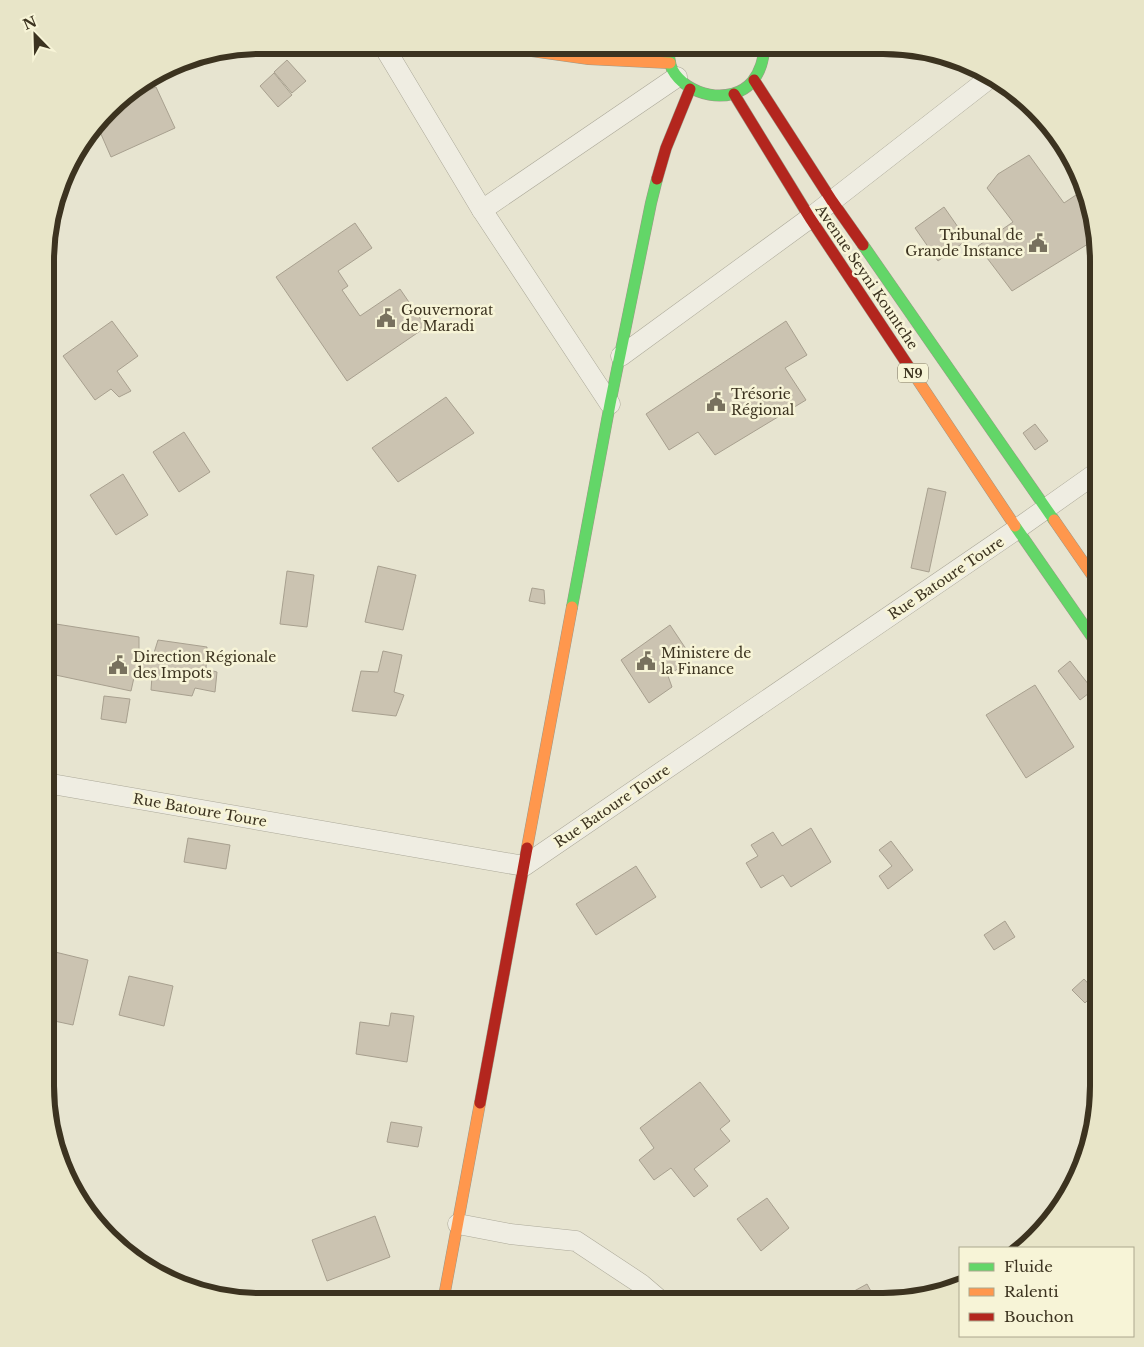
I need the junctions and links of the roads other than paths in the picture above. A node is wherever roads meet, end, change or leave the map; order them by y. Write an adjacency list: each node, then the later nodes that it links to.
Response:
1 (388, 54): 10 (street)
2 (553, 54): 5 (main road)
3 (671, 54): 5 (main road)
4 (765, 54): 6 (main road)
5 (679, 76): 8 (main road); 10 (street); 12 (main road)
6 (754, 80): 8 (main road); 9 (main road, Avenue Seyni Kountche / N9)
7 (986, 82): 9 (street)
8 (734, 94): 11 (main road, Avenue Seyni Kountche / N9)
9 (832, 201): 11 (street); 15 (main road, Avenue Seyni Kountche / N9)
10 (482, 210): 13 (street)
11 (810, 218): 12 (street); 16 (main road, Avenue Seyni Kountche / N9)
12 (621, 356): 13 (main road)
13 (610, 404): 20 (main road)
14 (1090, 477): 15 (street, Rue Batoure Toure)
15 (1046, 508): 16 (street, Rue Batoure Toure); 17 (main road, Avenue Seyni Kountche / N9)
16 (1017, 529): 18 (main road, Avenue Seyni Kountche / N9); 20 (street, Rue Batoure Toure)
17 (1090, 572)
18 (1090, 634)
19 (54, 785): 20 (street, Rue Batoure Toure)
20 (524, 866): 21 (main road)
21 (458, 1224): 22 (main road); 23 (street)
22 (445, 1293)
23 (652, 1293)

